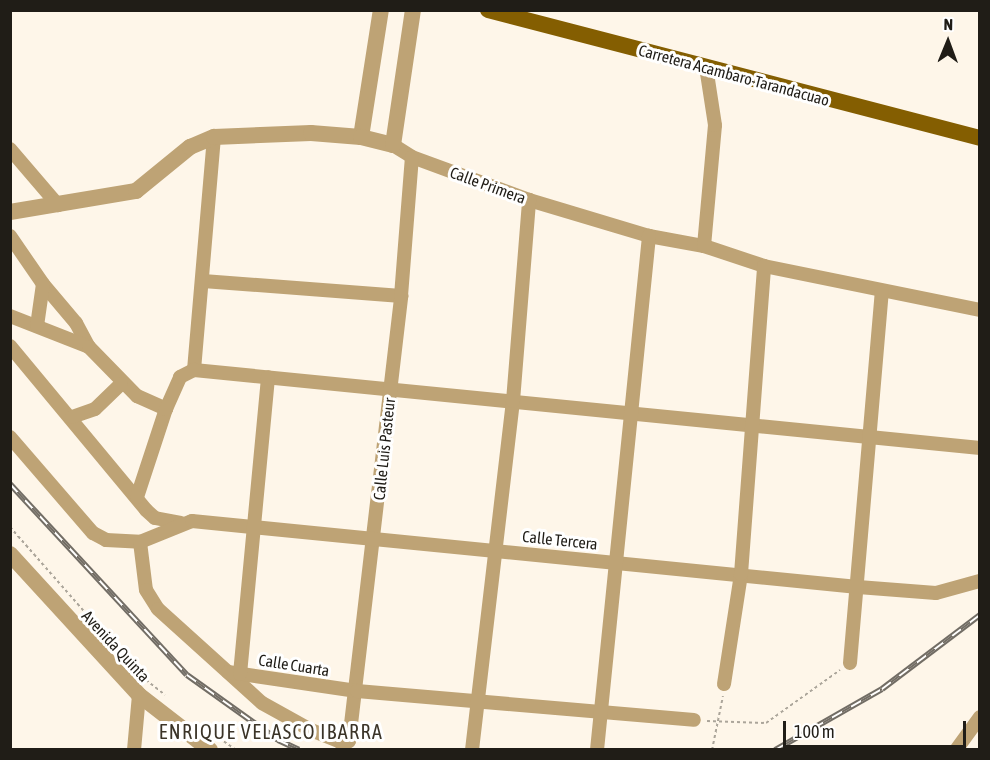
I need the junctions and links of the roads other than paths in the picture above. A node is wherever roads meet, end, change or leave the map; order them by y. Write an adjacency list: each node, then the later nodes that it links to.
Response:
1 (381, 10): 6 (street)
2 (412, 10): 8 (street)
3 (488, 10): 4 (main road, Carretera Acambaro-Tarandacuao)
4 (706, 67): 7 (main road, Carretera Acambaro-Tarandacuao); 16 (street)
5 (214, 137): 6 (street, Calle Primera); 12 (street, Calle Primera); 18 (street)
6 (361, 137): 8 (street, Calle Primera)
7 (980, 138)
8 (393, 145): 10 (street, Calle Primera)
9 (10, 148): 12 (street)
10 (412, 157): 11 (street, Calle Primera); 21 (street, Calle Luis Pasteur)
11 (529, 200): 15 (street, Calle Primera); 31 (street)
12 (58, 204): 13 (street, Calle Primera)
13 (10, 212)
14 (10, 236): 19 (street)
15 (649, 236): 16 (street, Calle Primera); 33 (street)
16 (704, 246): 17 (street, Calle Primera)
17 (764, 266): 20 (street, Calle Primera); 35 (street)
18 (203, 281): 21 (street); 27 (street)
19 (43, 284): 24 (street); 26 (street)
20 (882, 291): 22 (street, Calle Primera); 37 (street)
21 (401, 296): 30 (street, Calle Luis Pasteur)
22 (980, 310)
23 (10, 316): 24 (street)
24 (37, 326): 26 (street)
25 (10, 346): 34 (street)
26 (89, 347): 29 (street)
27 (195, 370): 28 (street); 32 (street)
28 (268, 377): 30 (street); 41 (street)
29 (121, 384): 32 (street); 34 (street)
30 (390, 391): 31 (street); 42 (street, Calle Luis Pasteur)
31 (513, 401): 33 (street); 44 (street)
32 (166, 409): 39 (street)
33 (630, 415): 35 (street); 46 (street)
34 (72, 417): 39 (street)
35 (752, 427): 37 (street); 47 (street)
36 (10, 437): 43 (street)
37 (867, 437): 38 (street); 49 (street)
38 (980, 448)
39 (137, 497): 40 (street)
40 (181, 523): 41 (street, Calle Tercera); 43 (street, Calle Tercera)
41 (252, 527): 42 (street, Calle Tercera); 51 (street)
42 (375, 540): 44 (street, Calle Tercera); 53 (street, Calle Luis Pasteur)
43 (140, 542): 51 (street)
44 (496, 550): 46 (street, Calle Tercera); 55 (street)
45 (10, 554): 54 (street, Avenida Quinta)
46 (615, 562): 47 (street, Calle Tercera); 56 (street)
47 (741, 574): 49 (street, Calle Tercera); 52 (street)
48 (980, 581): 49 (street, Calle Tercera)
49 (858, 587): 50 (street)
50 (850, 663)
51 (234, 673): 53 (street, Calle Cuarta); 53 (street, Calle Luis Pasteur)
52 (724, 684)
53 (357, 691): 55 (street, Calle Cuarta)
54 (139, 695): 59 (street, Avenida Quinta); 60 (street)
55 (477, 702): 56 (street, Calle Cuarta); 61 (street)
56 (600, 712): 58 (street, Calle Cuarta); 62 (street)
57 (980, 717): 63 (street)
58 (694, 720)
59 (211, 741)
60 (134, 750)
61 (472, 750)
62 (597, 750)
63 (956, 750)

